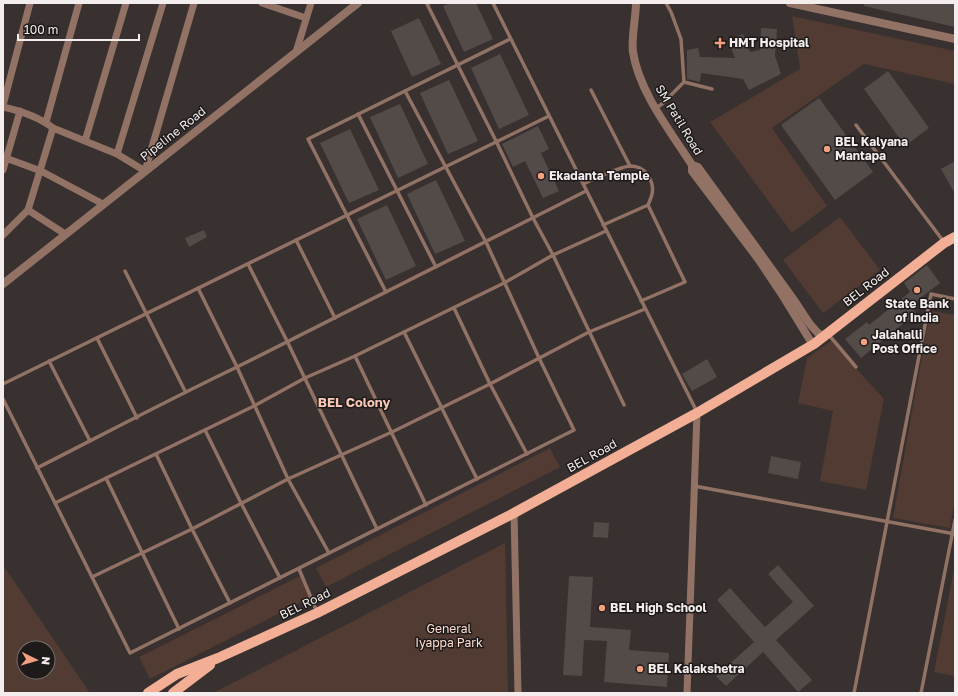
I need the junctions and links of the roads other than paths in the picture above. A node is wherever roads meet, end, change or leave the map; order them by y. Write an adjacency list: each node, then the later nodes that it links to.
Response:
1 (30, 3): 23 (street)
2 (79, 3): 28 (street)
3 (126, 3): 31 (street)
4 (163, 3): 33 (street)
5 (194, 3): 40 (street)
6 (262, 3): 14 (street)
7 (311, 3): 14 (street)
8 (358, 3): 17 (street, Pipeline Road)
9 (429, 3): 18 (lane)
10 (493, 3): 15 (lane)
11 (636, 3): 24 (street, SM Patil Road)
12 (666, 3): 19 (lane)
13 (790, 3): 16 (street)
14 (306, 18): 17 (street)
15 (510, 39): 18 (lane); 27 (lane)
16 (955, 39)
17 (296, 52): 40 (street, Pipeline Road)
18 (458, 65): 22 (lane); 32 (lane)
19 (684, 82): 20 (lane); 24 (lane)
20 (712, 89)
21 (591, 90): 37 (lane)
22 (406, 91): 26 (lane); 36 (lane)
23 (3, 106): 25 (street)
24 (656, 108): 35 (street, SM Patil Road)
25 (20, 111): 28 (street); 34 (street)
26 (358, 114): 42 (lane); 47 (lane)
27 (549, 116): 32 (lane); 41 (lane)
28 (46, 122): 30 (street)
29 (856, 125): 56 (lane)
30 (54, 128): 31 (street); 39 (street)
31 (85, 141): 33 (street)
32 (496, 142): 36 (lane); 48 (lane)
33 (117, 154): 40 (street)
34 (5, 158): 38 (street); 39 (street)
35 (692, 165): 73 (street, SM Patil Road); 76 (street)
36 (446, 166): 42 (lane); 55 (lane)
37 (630, 166): 41 (lane); 45 (lane)
38 (3, 170)
39 (41, 171): 44 (street); 46 (street)
40 (145, 171): 44 (street, Pipeline Road)
41 (583, 184): 43 (lane)
42 (396, 191): 47 (lane); 59 (lane)
43 (586, 191): 48 (lane); 49 (lane)
44 (103, 204): 51 (street, Pipeline Road)
45 (648, 206): 49 (lane); 66 (lane)
46 (28, 210): 51 (street); 52 (street)
47 (346, 215): 54 (lane); 64 (lane)
48 (533, 218): 55 (lane); 57 (lane)
49 (603, 225): 50 (lane)
50 (606, 231): 57 (lane); 66 (lane)
51 (65, 234): 62 (street, Pipeline Road)
52 (3, 236)
53 (955, 237): 56 (main road, BEL Road)
54 (296, 240): 58 (lane); 70 (lane)
55 (486, 242): 59 (lane); 61 (lane)
56 (944, 243): 73 (main road, BEL Road)
57 (553, 255): 61 (lane); 72 (lane)
58 (248, 264): 63 (lane); 75 (lane)
59 (436, 267): 64 (lane)
60 (125, 271): 69 (lane)
61 (504, 283): 67 (lane); 78 (lane)
62 (3, 284)
63 (198, 288): 69 (lane); 80 (lane)
64 (386, 292): 70 (lane)
65 (955, 299): 108 (lane)
66 (641, 301): 68 (lane)
67 (454, 308): 71 (lane); 84 (lane)
68 (645, 309): 72 (lane); 90 (lane)
69 (146, 314): 74 (lane); 85 (lane)
70 (335, 318): 75 (lane)
71 (404, 332): 77 (lane); 89 (lane)
72 (589, 332): 78 (lane); 87 (lane)
73 (825, 335): 76 (main road, BEL Road); 81 (lane)
74 (97, 338): 79 (lane); 91 (lane)
75 (287, 341): 80 (lane); 82 (lane)
76 (812, 345): 90 (main road, BEL Road)
77 (355, 356): 82 (lane); 93 (lane)
78 (538, 358): 84 (lane); 97 (lane)
79 (49, 361): 83 (lane); 94 (lane)
80 (237, 367): 85 (lane); 88 (lane)
81 (856, 367)
82 (305, 378): 88 (lane); 96 (lane)
83 (3, 384)
84 (490, 384): 89 (lane); 97 (lane)
85 (185, 391): 91 (lane)
86 (3, 399): 98 (lane)
87 (624, 405)
88 (254, 406): 92 (lane); 100 (lane)
89 (442, 408): 93 (lane); 101 (lane)
90 (697, 413): 102 (street); 106 (main road, BEL Road)
91 (137, 418): 94 (lane)
92 (205, 430): 95 (lane); 104 (lane)
93 (392, 432): 96 (lane); 105 (lane)
94 (90, 441): 98 (lane)
95 (156, 454): 99 (lane); 109 (lane)
96 (340, 454): 100 (lane); 110 (lane)
97 (527, 454): 101 (lane)
98 (37, 468): 103 (lane)
99 (106, 478): 103 (lane); 112 (lane)
100 (288, 478): 104 (lane); 113 (lane)
101 (477, 479): 105 (lane)
102 (694, 486): 108 (lane); 124 (street)
103 (55, 503): 115 (lane)
104 (240, 503): 109 (lane); 116 (lane)
105 (426, 505): 110 (lane)
106 (514, 513): 118 (main road, BEL Road); 123 (street)
107 (955, 520): 111 (lane)
108 (887, 522): 111 (lane); 125 (lane)
109 (192, 528): 112 (lane); 117 (lane)
110 (377, 529): 113 (lane)
111 (954, 534): 126 (lane)
112 (143, 552): 115 (lane); 119 (lane)
113 (329, 553): 114 (lane)
114 (299, 569): 116 (lane); 118 (lane)
115 (92, 576): 119 (lane)
116 (280, 578): 117 (lane)
117 (230, 603): 119 (lane)
118 (317, 613): 120 (main road, BEL Road)
119 (179, 629)
120 (218, 658): 121 (main road, BEL Road); 122 (main road, BEL Road)
121 (148, 693)
122 (172, 693)
123 (518, 693)
124 (687, 693)
125 (854, 693)
126 (922, 693)

